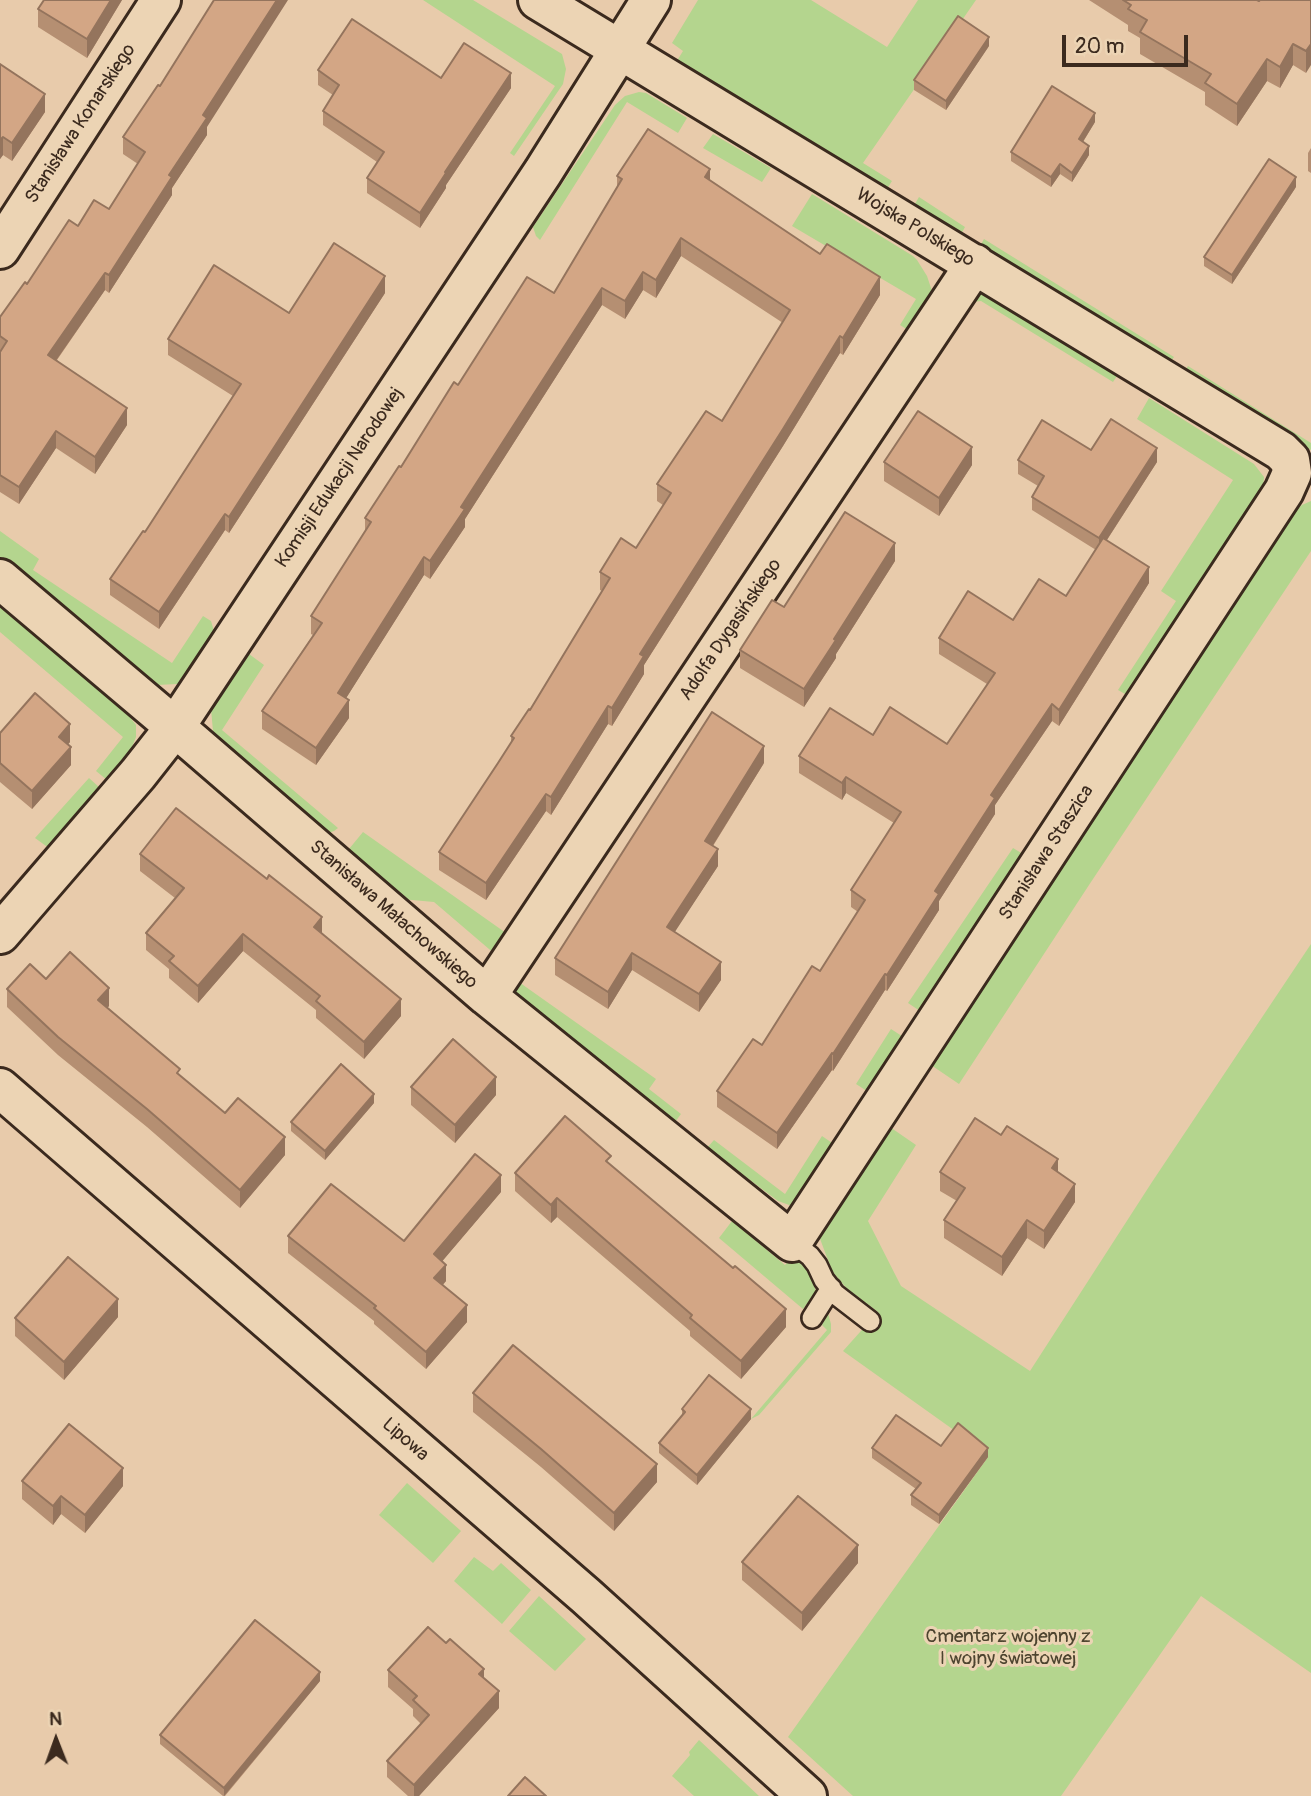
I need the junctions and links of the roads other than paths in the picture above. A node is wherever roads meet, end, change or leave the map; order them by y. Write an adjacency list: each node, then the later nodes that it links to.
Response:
1 (161, 0): 5 (street, Stanisława Konarskiego)
2 (538, 0): 4 (street, Wojska Polskiego)
3 (651, 0): 4 (street, Komisji Edukacji Narodowej)
4 (620, 50): 6 (street, Wojska Polskiego); 9 (street, Komisji Edukacji Narodowej)
5 (0, 249)
6 (975, 264): 7 (street, Wojska Polskiego); 11 (street, Adolfa Dygasińskiego)
7 (1298, 470): 13 (street, Stanisława Staszica)
8 (0, 579): 9 (street, Stanisława Małachowskiego)
9 (175, 727): 10 (street, Komisji Edukacji Narodowej); 11 (street, Stanisława Małachowskiego)
10 (0, 934)
11 (487, 996): 13 (street, Stanisława Małachowskiego)
12 (0, 1088): 17 (street, Lipowa)
13 (792, 1242): 14 (lane)
14 (831, 1288): 15 (lane); 16 (lane)
15 (812, 1318)
16 (870, 1321)
17 (807, 1796)

